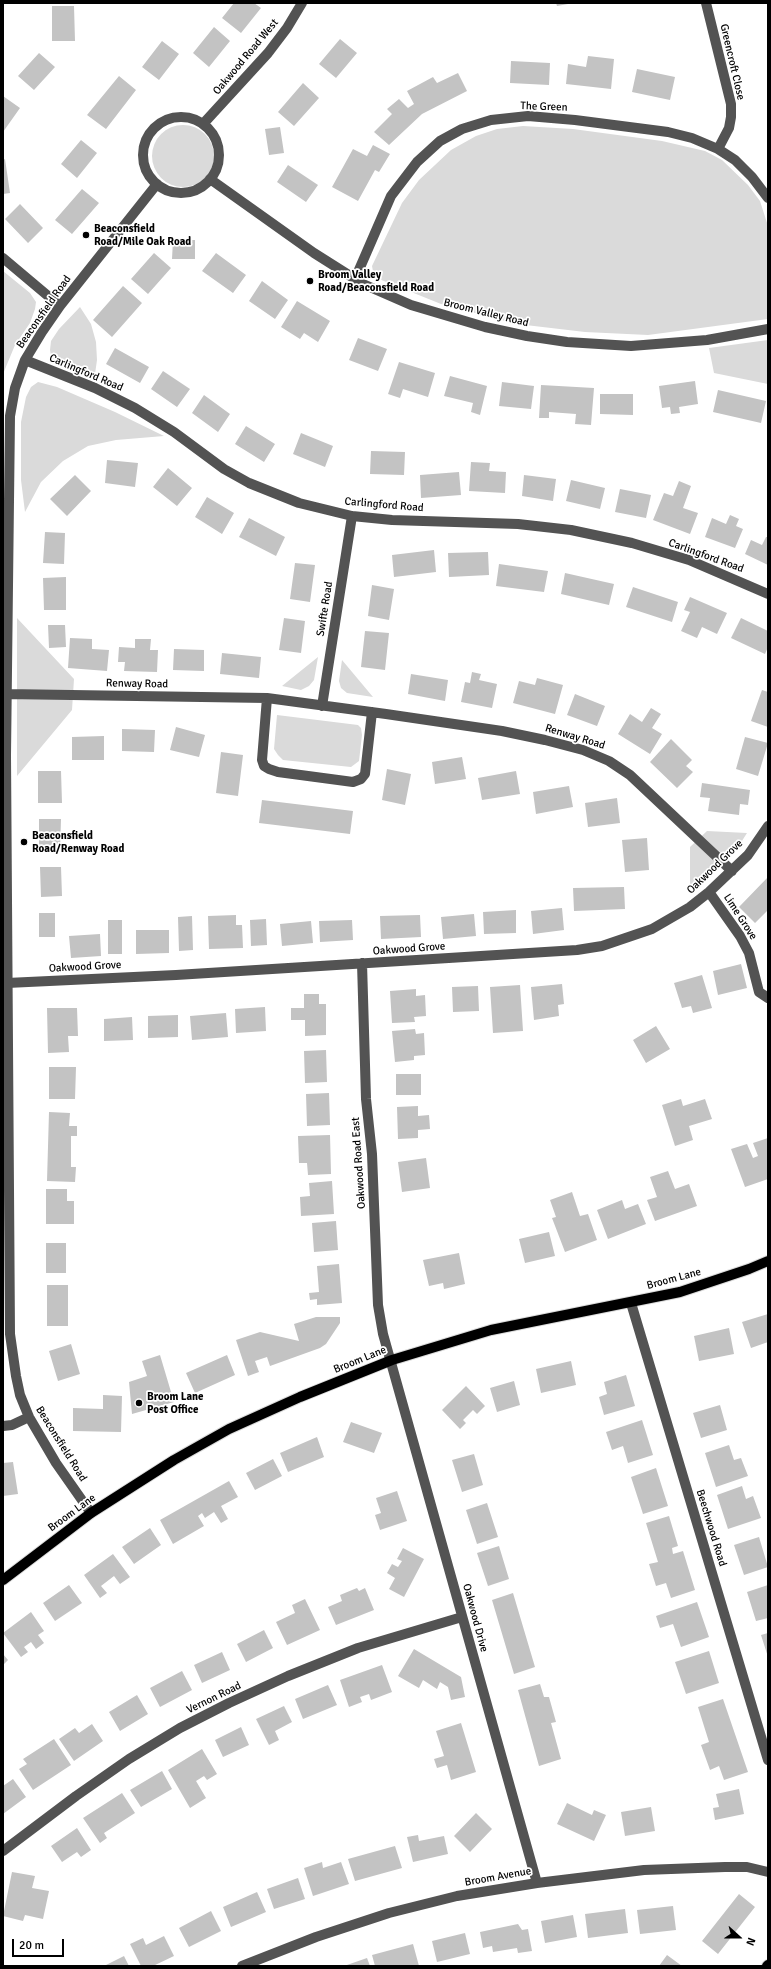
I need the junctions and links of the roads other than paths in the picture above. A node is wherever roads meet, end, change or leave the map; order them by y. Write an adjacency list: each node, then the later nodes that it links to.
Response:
1 (302, 3): 3 (street, Oakwood Road West)
2 (706, 3): 4 (street, Greencroft Close)
3 (203, 124): 5 (street); 6 (street)
4 (718, 149): 7 (street, The Green); 9 (street, The Green)
5 (210, 179): 6 (street); 9 (street, Broom Valley Road)
6 (157, 184): 10 (street, Beaconsfield Road)
7 (768, 198)
8 (3, 258): 10 (street)
9 (355, 279): 11 (street, Broom Valley Road)
10 (60, 306): 12 (street, Beaconsfield Road)
11 (768, 329)
12 (25, 360): 13 (street, Carlingford Road); 15 (street, Beaconsfield Road)
13 (352, 516): 14 (street, Carlingford Road); 17 (street, Swifte Road)
14 (768, 594)
15 (6, 694): 16 (street, Renway Road); 19 (street, Beaconsfield Road)
16 (267, 698): 17 (street, Renway Road); 18 (street)
17 (322, 706): 18 (street, Renway Road)
18 (372, 712): 21 (street, Renway Road)
19 (5, 755): 24 (street, Beaconsfield Road)
20 (768, 826): 21 (street, Oakwood Grove)
21 (732, 871): 22 (street, Oakwood Grove)
22 (709, 892): 23 (street, Oakwood Grove); 25 (street, Lime Grove)
23 (362, 964): 24 (street, Oakwood Grove); 28 (street, Oakwood Road East)
24 (7, 983): 29 (street, Beaconsfield Road)
25 (768, 998)
26 (768, 1261): 27 (main road, Broom Lane)
27 (632, 1303): 28 (main road, Broom Lane); 34 (street, Beechwood Road)
28 (392, 1360): 31 (main road, Broom Lane); 33 (street, Oakwood Drive)
29 (29, 1417): 30 (street); 31 (street, Beaconsfield Road)
30 (3, 1426)
31 (91, 1512): 32 (main road, Broom Lane)
32 (3, 1580)
33 (462, 1617): 35 (street, Vernon Road); 37 (street, Oakwood Drive)
34 (768, 1760)
35 (3, 1851)
36 (768, 1872): 37 (street, Broom Avenue)
37 (537, 1882): 38 (street, Broom Avenue)
38 (242, 1966)

